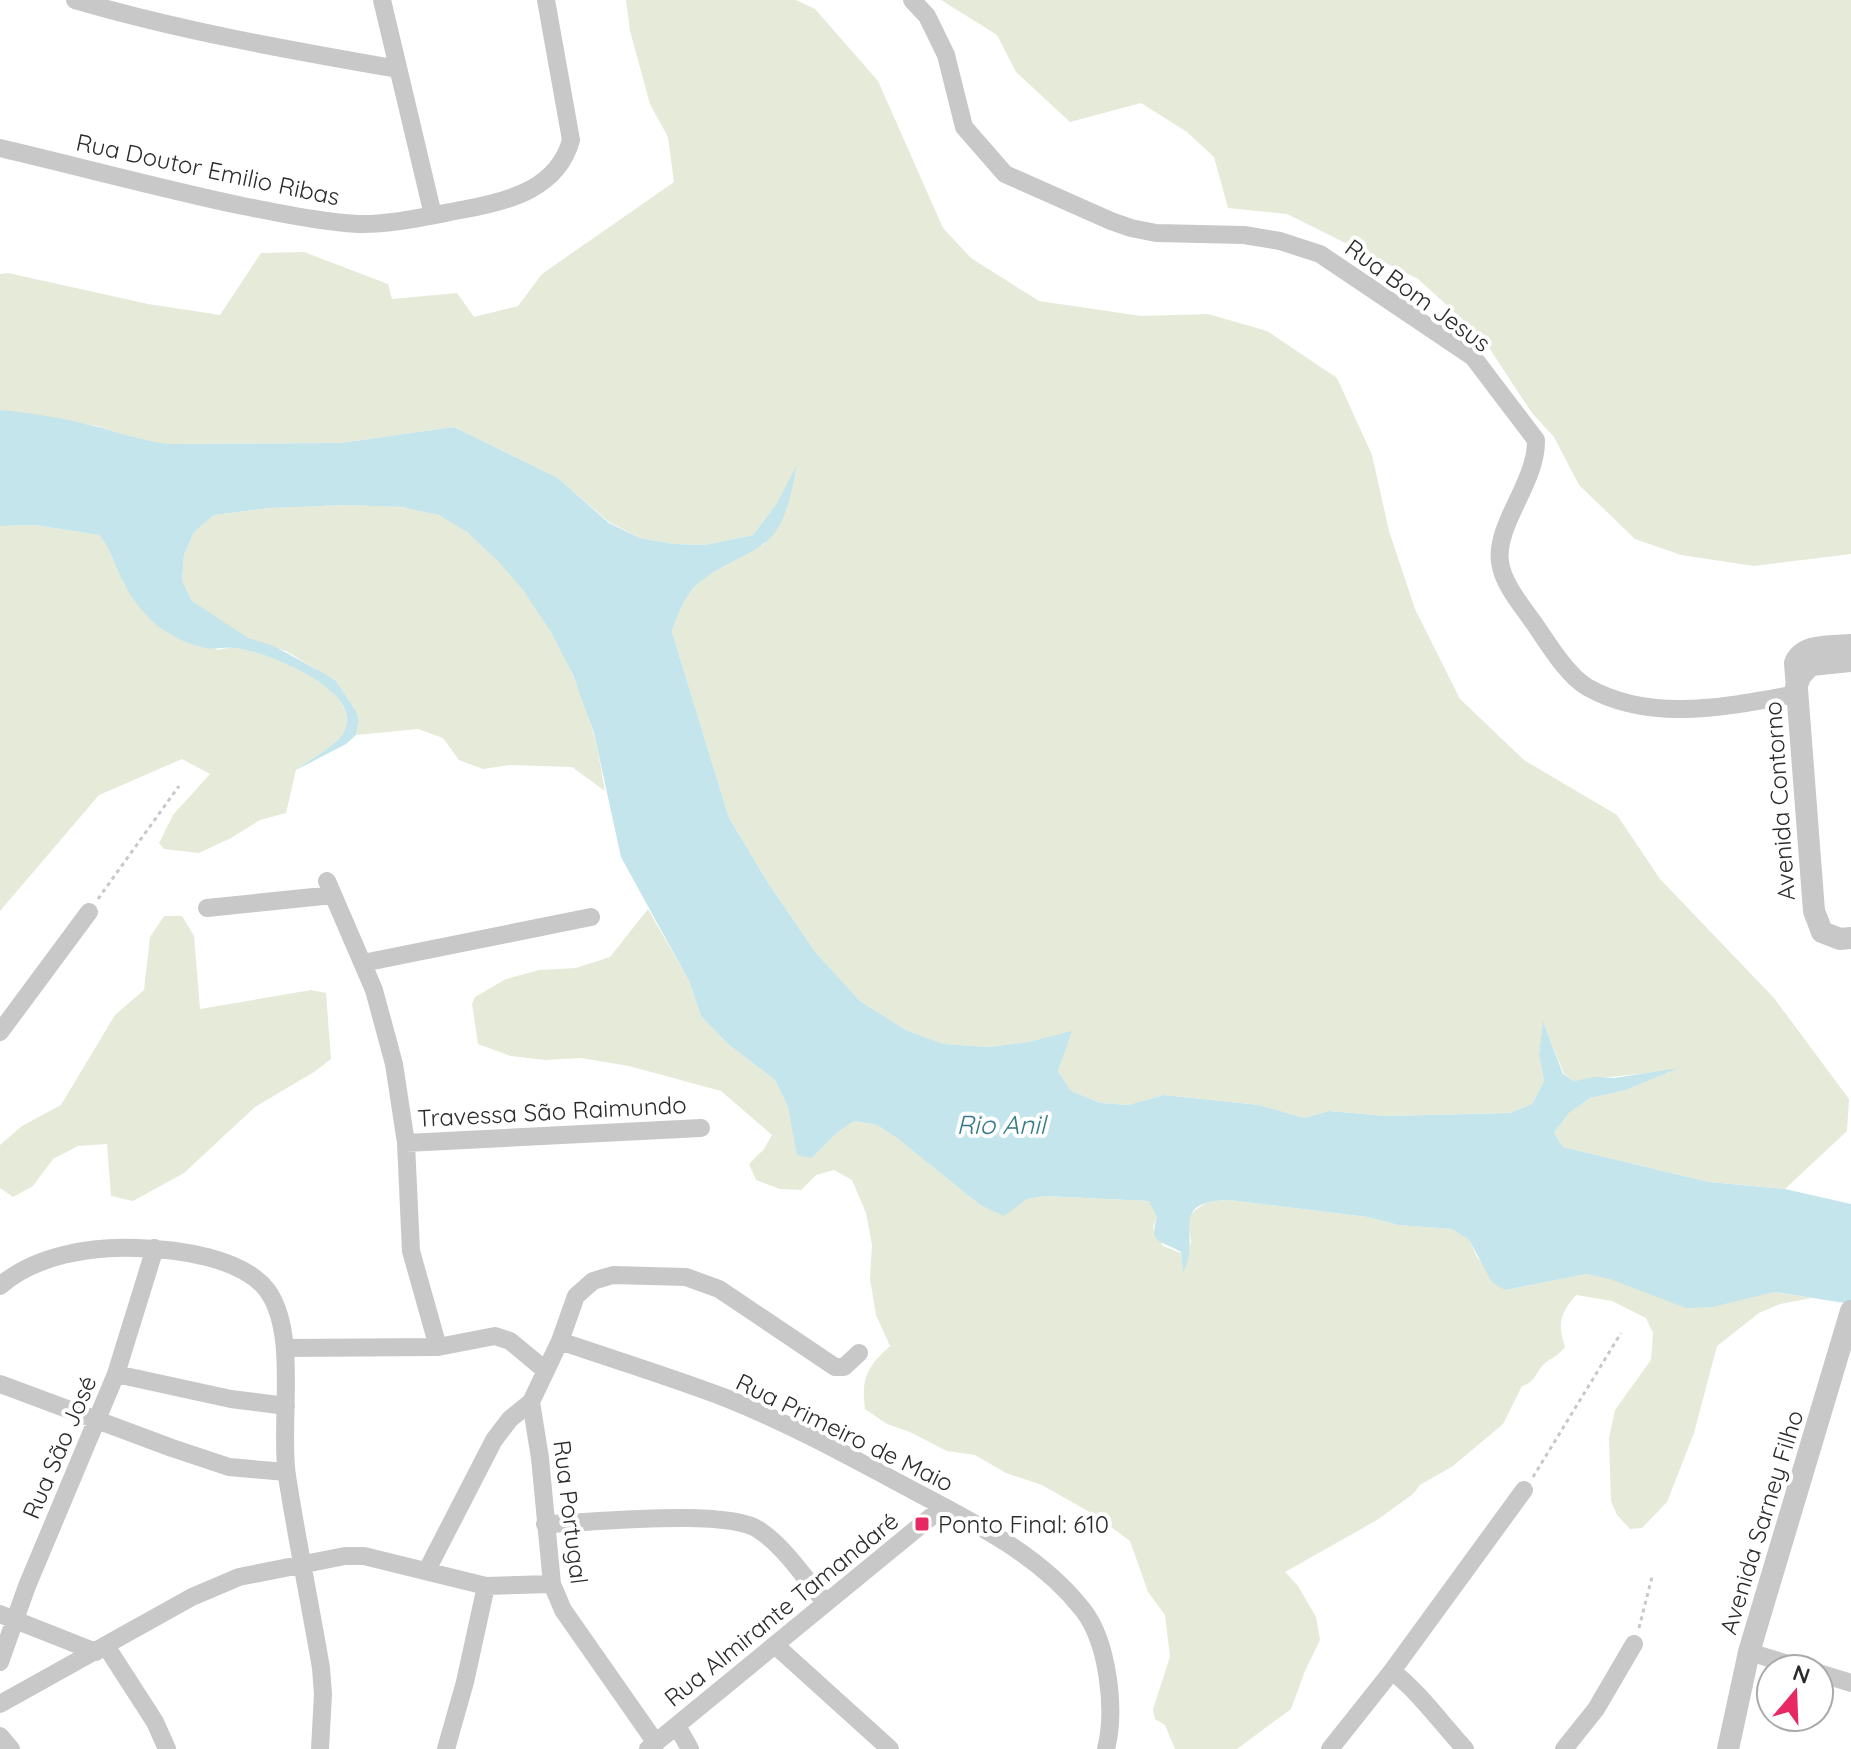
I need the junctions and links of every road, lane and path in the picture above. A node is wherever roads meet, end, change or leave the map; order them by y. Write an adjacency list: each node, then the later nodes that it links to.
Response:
1 (75, 0): 5 (street)
2 (382, 0): 5 (street)
3 (546, 0): 7 (street, Rua Doutor Emilio Ribas)
4 (912, 0): 10 (street, Rua Bom Jesus)
5 (398, 69): 7 (street)
6 (0, 148): 7 (street, Rua Doutor Emilio Ribas)
7 (433, 215)
8 (1851, 645): 10 (street, Avenida Contorno)
9 (1851, 661): 10 (street, Avenida Contorno)
10 (1797, 690): 13 (street, Avenida Contorno)
11 (179, 786): 14 (path)
12 (207, 908): 18 (street)
13 (1814, 911): 16 (street, Avenida Contorno); 17 (street, Avenida Contorno)
14 (89, 912): 19 (street)
15 (591, 917): 18 (street)
16 (1851, 925)
17 (1851, 938)
18 (363, 963): 21 (street)
19 (0, 1032)
20 (701, 1128): 21 (street, Travessa São Raimundo)
21 (406, 1143): 27 (street)
22 (155, 1248): 23 (street); 28 (street); 31 (street, Rua São José)
23 (0, 1286)
24 (1851, 1311): 50 (street, Avenida Sarney Filho)
25 (1621, 1333): 37 (path)
26 (560, 1341): 29 (street); 30 (street); 38 (street, Rua Primeiro de Maio)
27 (438, 1347): 28 (street); 30 (street)
28 (285, 1348): 34 (street)
29 (859, 1353)
30 (545, 1370): 33 (street)
31 (116, 1374): 34 (street); 35 (street, Rua São José)
32 (0, 1384): 35 (street)
33 (531, 1402): 39 (street, Rua Portugal); 41 (street)
34 (286, 1406): 36 (street)
35 (96, 1420): 36 (street); 46 (street, Rua São José)
36 (286, 1472): 40 (street)
37 (1524, 1490): 53 (street)
38 (943, 1507): 45 (street, Rua Almirante Tamandaré); 64 (street, Rua Primeiro de Maio)
39 (545, 1524): 43 (street, Rua Portugal); 45 (street)
40 (304, 1563): 41 (street); 49 (street); 60 (street)
41 (427, 1570): 44 (street)
42 (1652, 1577): 47 (path)
43 (552, 1584): 44 (street); 57 (street, Rua Portugal)
44 (486, 1586): 61 (street)
45 (826, 1603): 48 (street, Rua Almirante Tamandaré)
46 (8, 1617): 49 (street); 52 (street, Rua São José)
47 (1634, 1644): 67 (street)
48 (775, 1645): 55 (street, Rua Almirante Tamandaré); 63 (street)
49 (101, 1649): 54 (street); 59 (street)
50 (1749, 1652): 51 (street); 68 (street, Avenida Sarney Filho)
51 (1755, 1654)
52 (0, 1662)
53 (1392, 1671): 65 (street); 66 (street)
54 (0, 1704)
55 (677, 1726): 57 (street, Rua Almirante Tamandaré); 62 (street)
56 (0, 1736): 58 (street)
57 (652, 1746)
58 (11, 1749)
59 (167, 1749)
60 (320, 1749)
61 (446, 1749)
62 (690, 1749)
63 (890, 1749)
64 (1106, 1749)
65 (1330, 1749)
66 (1465, 1749)
67 (1564, 1749)
68 (1728, 1749)

